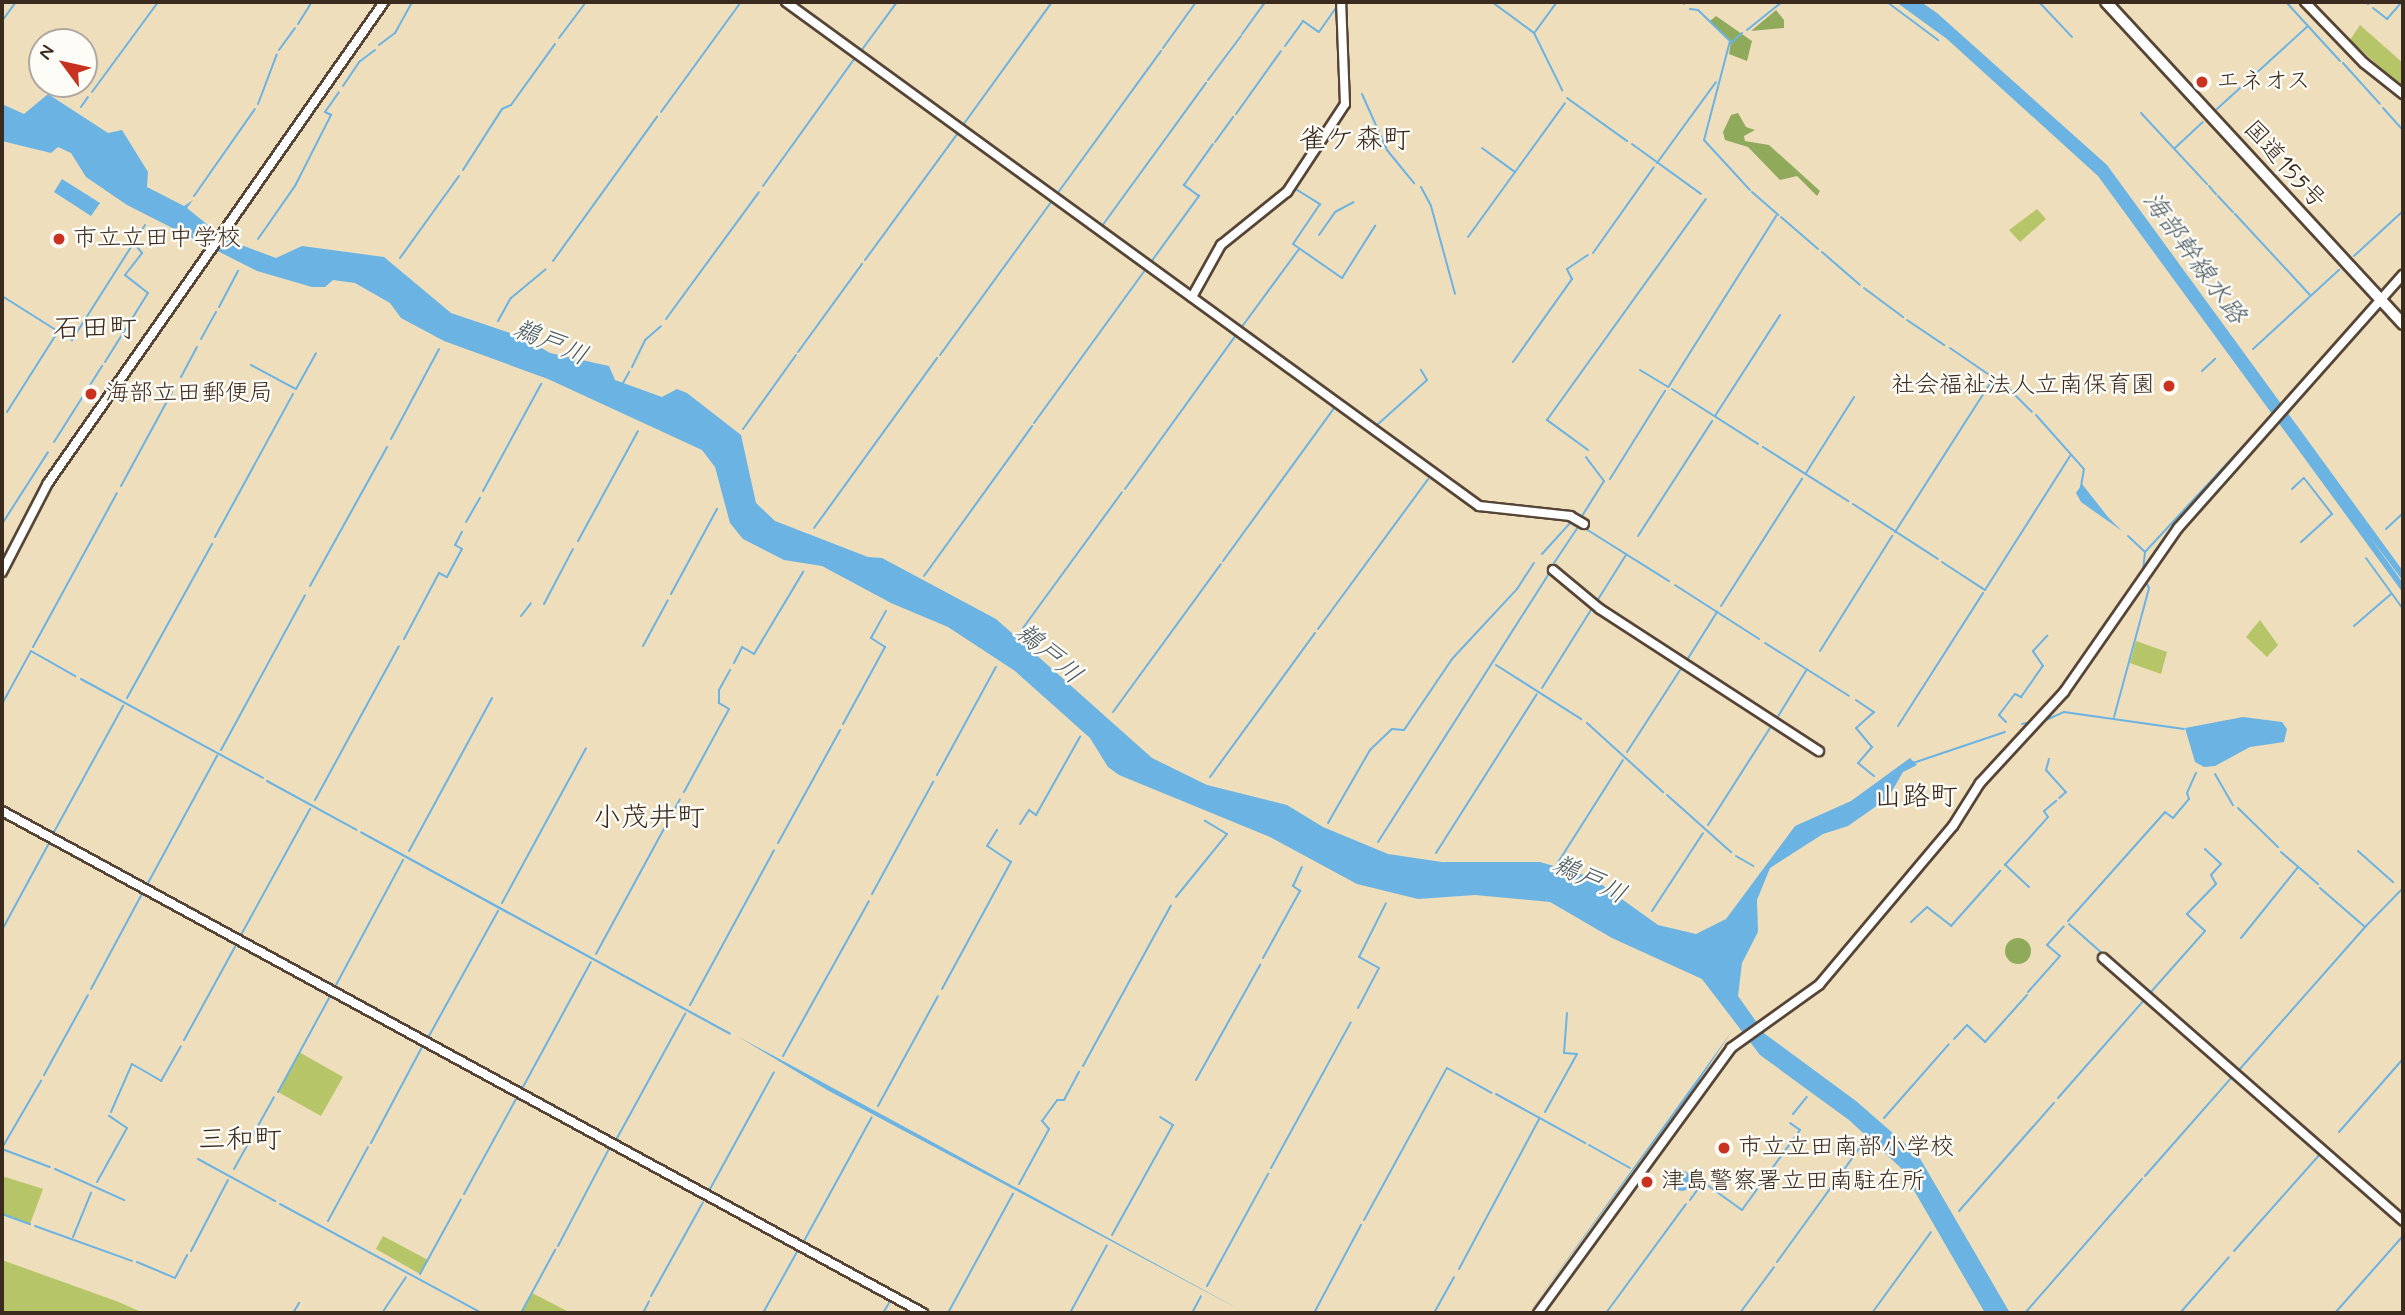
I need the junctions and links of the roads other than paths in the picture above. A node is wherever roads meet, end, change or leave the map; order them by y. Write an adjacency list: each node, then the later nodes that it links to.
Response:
1 (384, 2): 13 (street)
2 (786, 2): 8 (street)
3 (1341, 2): 8 (street)
4 (2106, 2): 9 (highway, 国道155号)
5 (2305, 2): 6 (street)
6 (2403, 94)
7 (2403, 275): 9 (street)
8 (1192, 297): 11 (street)
9 (2381, 300): 10 (highway, 国道155号); 19 (street)
10 (2403, 324)
11 (1584, 524)
12 (1553, 570): 14 (street)
13 (2, 572)
14 (1819, 751)
15 (2, 810): 18 (street)
16 (2103, 958): 17 (street)
17 (2403, 1221)
18 (923, 1313)
19 (1538, 1313)

